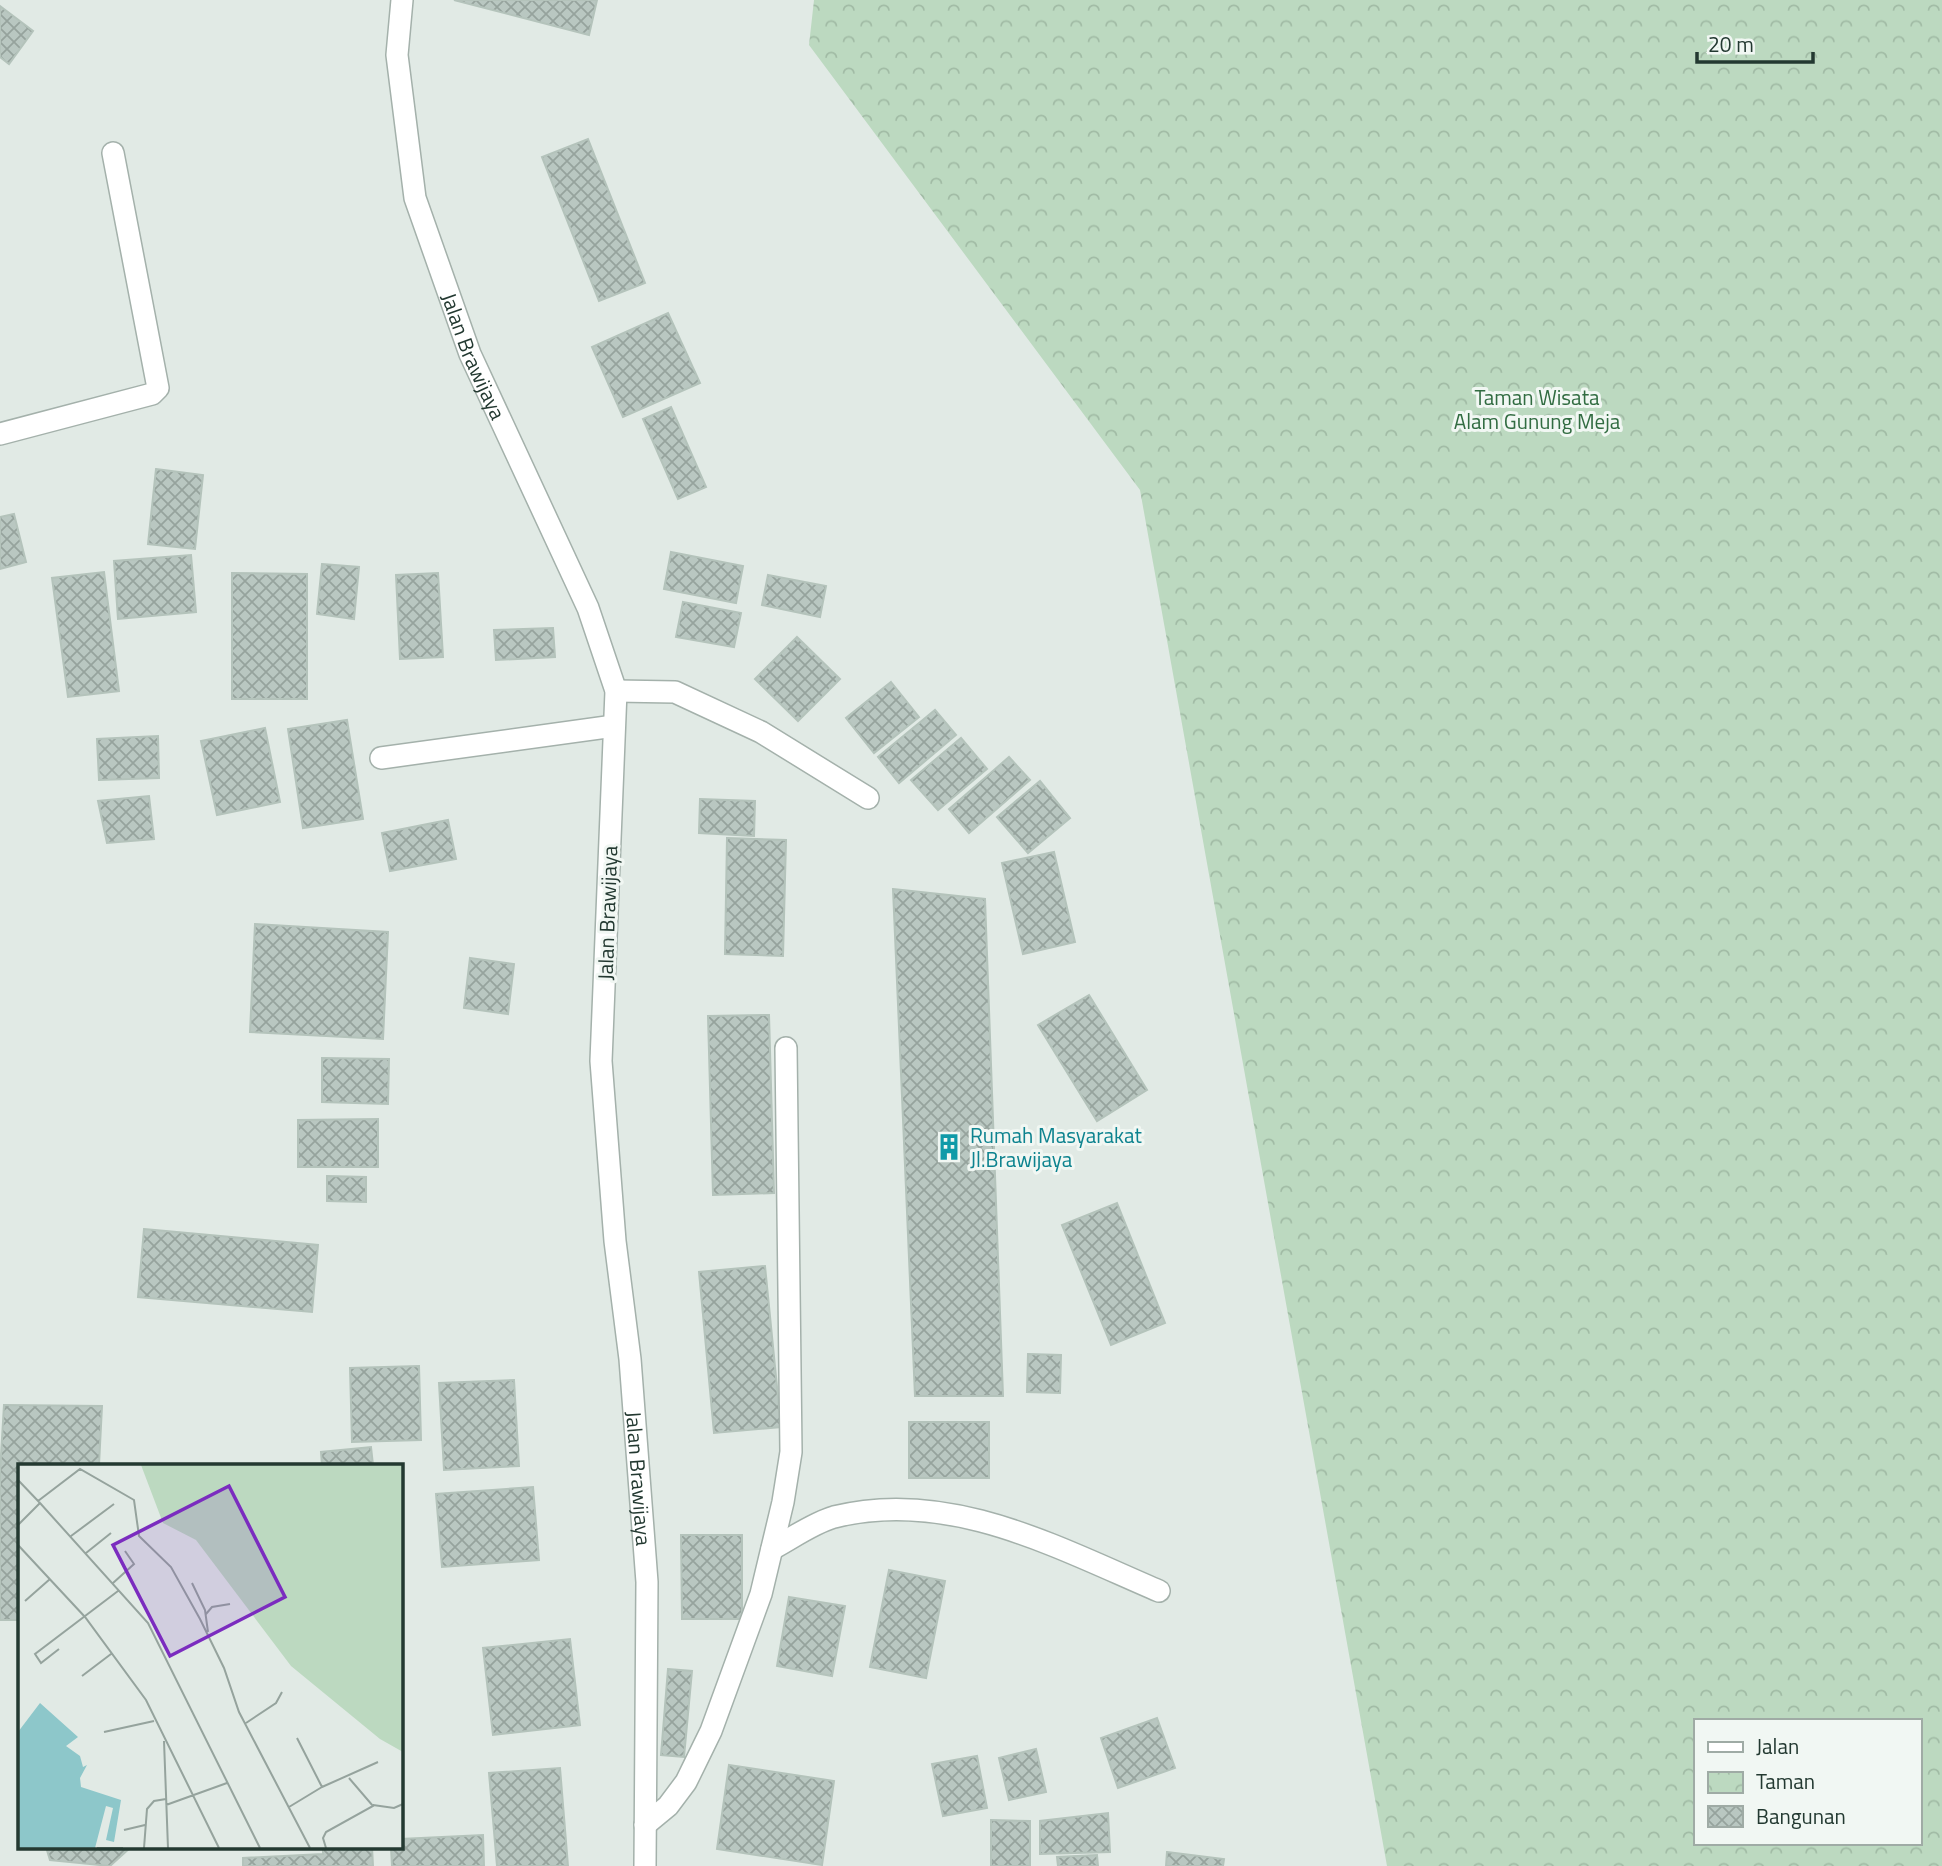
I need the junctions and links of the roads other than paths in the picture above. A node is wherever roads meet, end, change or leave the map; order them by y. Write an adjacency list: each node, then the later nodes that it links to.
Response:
1 (402, 0): 4 (street, Jalan Brawijaya)
2 (113, 153): 3 (street)
3 (0, 434)
4 (616, 691): 5 (street, Jalan Brawijaya); 7 (street)
5 (614, 726): 6 (street); 11 (street, Jalan Brawijaya)
6 (381, 758)
7 (868, 798)
8 (786, 1048): 9 (street)
9 (772, 1549): 10 (street); 11 (street)
10 (1159, 1591)
11 (645, 1825): 12 (street, Jalan Brawijaya)
12 (645, 1866)

